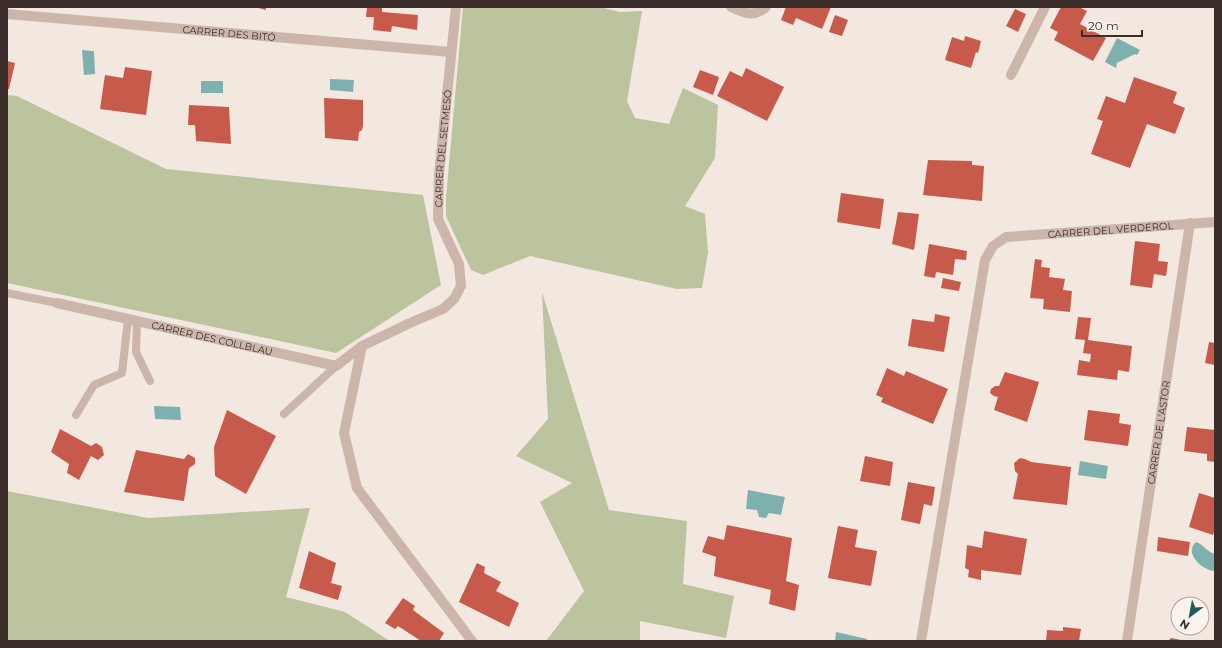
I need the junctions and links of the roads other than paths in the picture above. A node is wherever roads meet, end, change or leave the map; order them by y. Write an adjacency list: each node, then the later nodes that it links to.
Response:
1 (456, 7): 6 (street, CARRER DEL SETMESÓ)
2 (731, 7): 3 (street)
3 (766, 7)
4 (1046, 7): 7 (street)
5 (7, 14): 6 (street, CARRER DES BITÓ)
6 (451, 52): 13 (street, CARRER DEL SETMESÓ)
7 (1011, 75)
8 (1215, 222): 9 (street, CARRER DEL VERDEROL)
9 (1190, 223): 19 (street, CARRER DEL VERDEROL); 20 (street, CARRER DE L'ASTOR)
10 (7, 293): 11 (lane)
11 (57, 303): 12 (street, CARRER DES COLLBLAU)
12 (132, 320): 14 (street, CARRER DES COLLBLAU); 15 (lane); 17 (lane)
13 (362, 346): 14 (street); 18 (street)
14 (336, 366): 16 (lane)
15 (150, 381)
16 (284, 414)
17 (76, 416)
18 (472, 641)
19 (921, 641)
20 (1127, 641)

